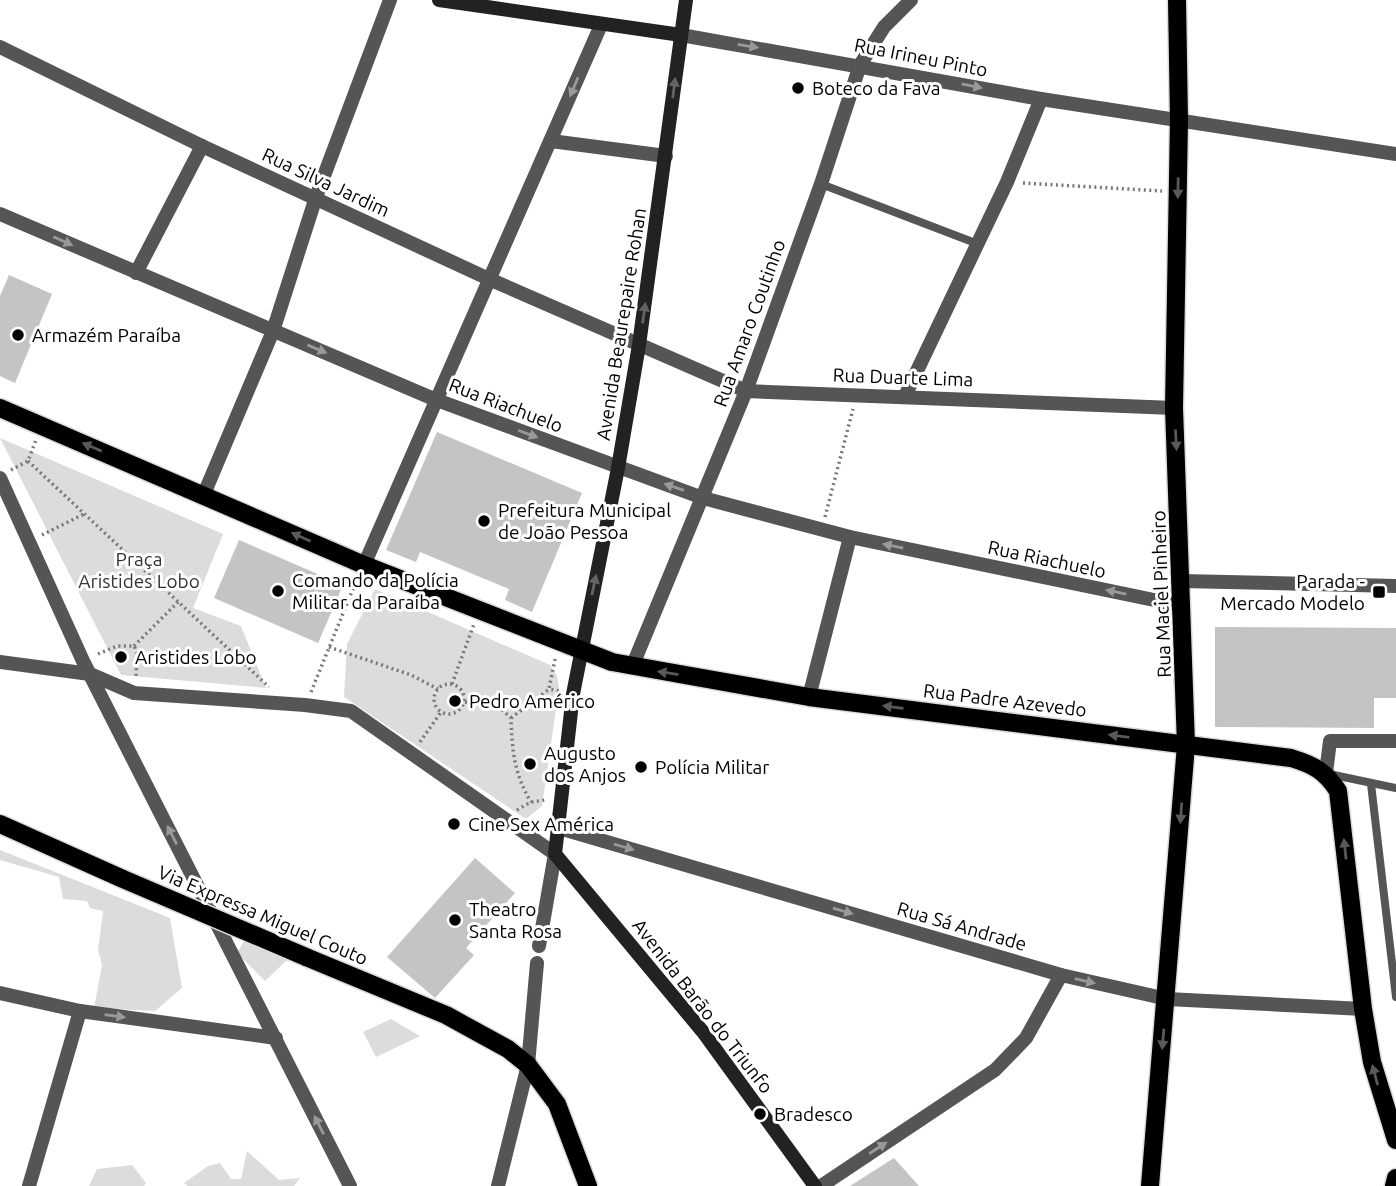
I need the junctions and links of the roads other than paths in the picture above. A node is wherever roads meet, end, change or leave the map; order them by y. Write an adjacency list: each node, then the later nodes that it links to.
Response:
1 (390, 0): 17 (street)
2 (439, 0): 6 (main road, Rua Irineu Pinto)
3 (686, 0): 7 (main road, Avenida Beaurepaire Rohan)
4 (911, 0): 9 (street, Rua Amaro Coutinho)
5 (1177, 0): 11 (main road, Rua Maciel Pinheiro)
6 (601, 24): 7 (main road, Rua Irineu Pinto); 12 (street, one-way to 12)
7 (681, 35): 9 (street, Rua Irineu Pinto, one-way to 9); 15 (main road, Avenida Beaurepaire Rohan, one-way to 7)
8 (0, 47): 13 (street, Rua Silva Jardim)
9 (860, 65): 10 (street, Rua Irineu Pinto, one-way to 10); 16 (street, Rua Amaro Coutinho)
10 (1041, 99): 11 (street, Rua Irineu Pinto); 19 (street)
11 (1179, 120): 14 (street, Rua Irineu Pinto); 28 (main road, Rua Maciel Pinheiro, one-way to 28)
12 (551, 141): 15 (street); 21 (street)
13 (202, 146): 17 (street, Rua Silva Jardim); 20 (street)
14 (1396, 154)
15 (666, 156): 23 (main road, Avenida Beaurepaire Rohan, one-way to 15)
16 (821, 184): 19 (lane); 24 (street, Rua Amaro Coutinho)
17 (316, 197): 21 (street, Rua Silva Jardim); 22 (street)
18 (0, 214): 20 (street, Rua Riachuelo, one-way to 20)
19 (978, 244): 25 (street)
20 (136, 273): 22 (street, Rua Riachuelo)
21 (489, 279): 23 (street, Rua Silva Jardim); 26 (street)
22 (273, 331): 26 (street, Rua Riachuelo, one-way to 26); 31 (street)
23 (639, 345): 24 (street, Rua Duarte Lima); 29 (main road, Avenida Beaurepaire Rohan)
24 (746, 390): 25 (street, Rua Duarte Lima); 32 (street, Rua Amaro Coutinho)
25 (905, 396): 28 (street, Rua Duarte Lima)
26 (434, 399): 29 (street, Rua Riachuelo, one-way to 29); 34 (street)
27 (0, 408): 31 (main road, one-way to 27)
28 (1174, 408): 35 (main road, Rua Maciel Pinheiro, one-way to 35)
29 (618, 468): 32 (street, Rua Riachuelo, one-way to 29); 38 (main road, Avenida Beaurepaire Rohan, one-way to 29)
30 (5, 475): 40 (street)
31 (204, 494): 34 (main road, one-way to 31)
32 (703, 498): 33 (street, Rua Riachuelo); 41 (street, Rua Amaro Coutinho)
33 (850, 537): 37 (street, Rua Riachuelo, one-way to 33); 42 (street)
34 (363, 565): 38 (main road, Rua Padre Azevedo)
35 (1182, 581): 36 (street); 37 (main road, Rua Maciel Pinheiro)
36 (1396, 586)
37 (1183, 606): 44 (main road, Rua Maciel Pinheiro)
38 (580, 652): 41 (main road, Rua Padre Azevedo); 49 (main road, Avenida Beaurepaire Rohan)
39 (0, 662): 40 (street)
40 (87, 667): 50 (street); 59 (street, one-way to 40)
41 (632, 667): 42 (main road, Rua Padre Azevedo, one-way to 41)
42 (809, 696): 44 (main road, Rua Padre Azevedo, one-way to 42)
43 (1396, 741): 45 (street)
44 (1186, 745): 45 (main road, Rua Padre Azevedo); 56 (main road, Rua Maciel Pinheiro, one-way to 56)
45 (1326, 773): 46 (lane); 57 (main road, one-way to 45)
46 (1371, 784): 47 (lane); 55 (lane)
47 (1396, 788)
48 (0, 824): 60 (main road, Via Expressa Miguel Couto, bridge)
49 (559, 828): 50 (main road, Avenida Beaurepaire Rohan); 53 (street, Rua Sá Andrade, one-way to 53)
50 (555, 854): 51 (street); 67 (main road, Avenida Barão do Triunfo)
51 (539, 946)
52 (537, 963): 60 (street)
53 (1060, 975): 56 (street, Rua Sá Andrade, one-way to 56); 68 (street, one-way to 53)
54 (0, 993): 58 (street)
55 (1396, 997)
56 (1167, 999): 57 (street, Rua Sá Andrade); 69 (main road, Rua Maciel Pinheiro, one-way to 69)
57 (1363, 1009): 61 (main road, one-way to 57)
58 (80, 1011): 59 (street, one-way to 59); 63 (street)
59 (276, 1038): 64 (street, one-way to 59)
60 (528, 1065): 65 (street); 66 (main road, Via Expressa Miguel Couto)
61 (1396, 1140)
62 (1396, 1178): 70 (main road)
63 (29, 1186)
64 (350, 1186)
65 (498, 1186)
66 (588, 1186)
67 (815, 1186)
68 (821, 1186)
69 (1150, 1186)
70 (1394, 1186)

